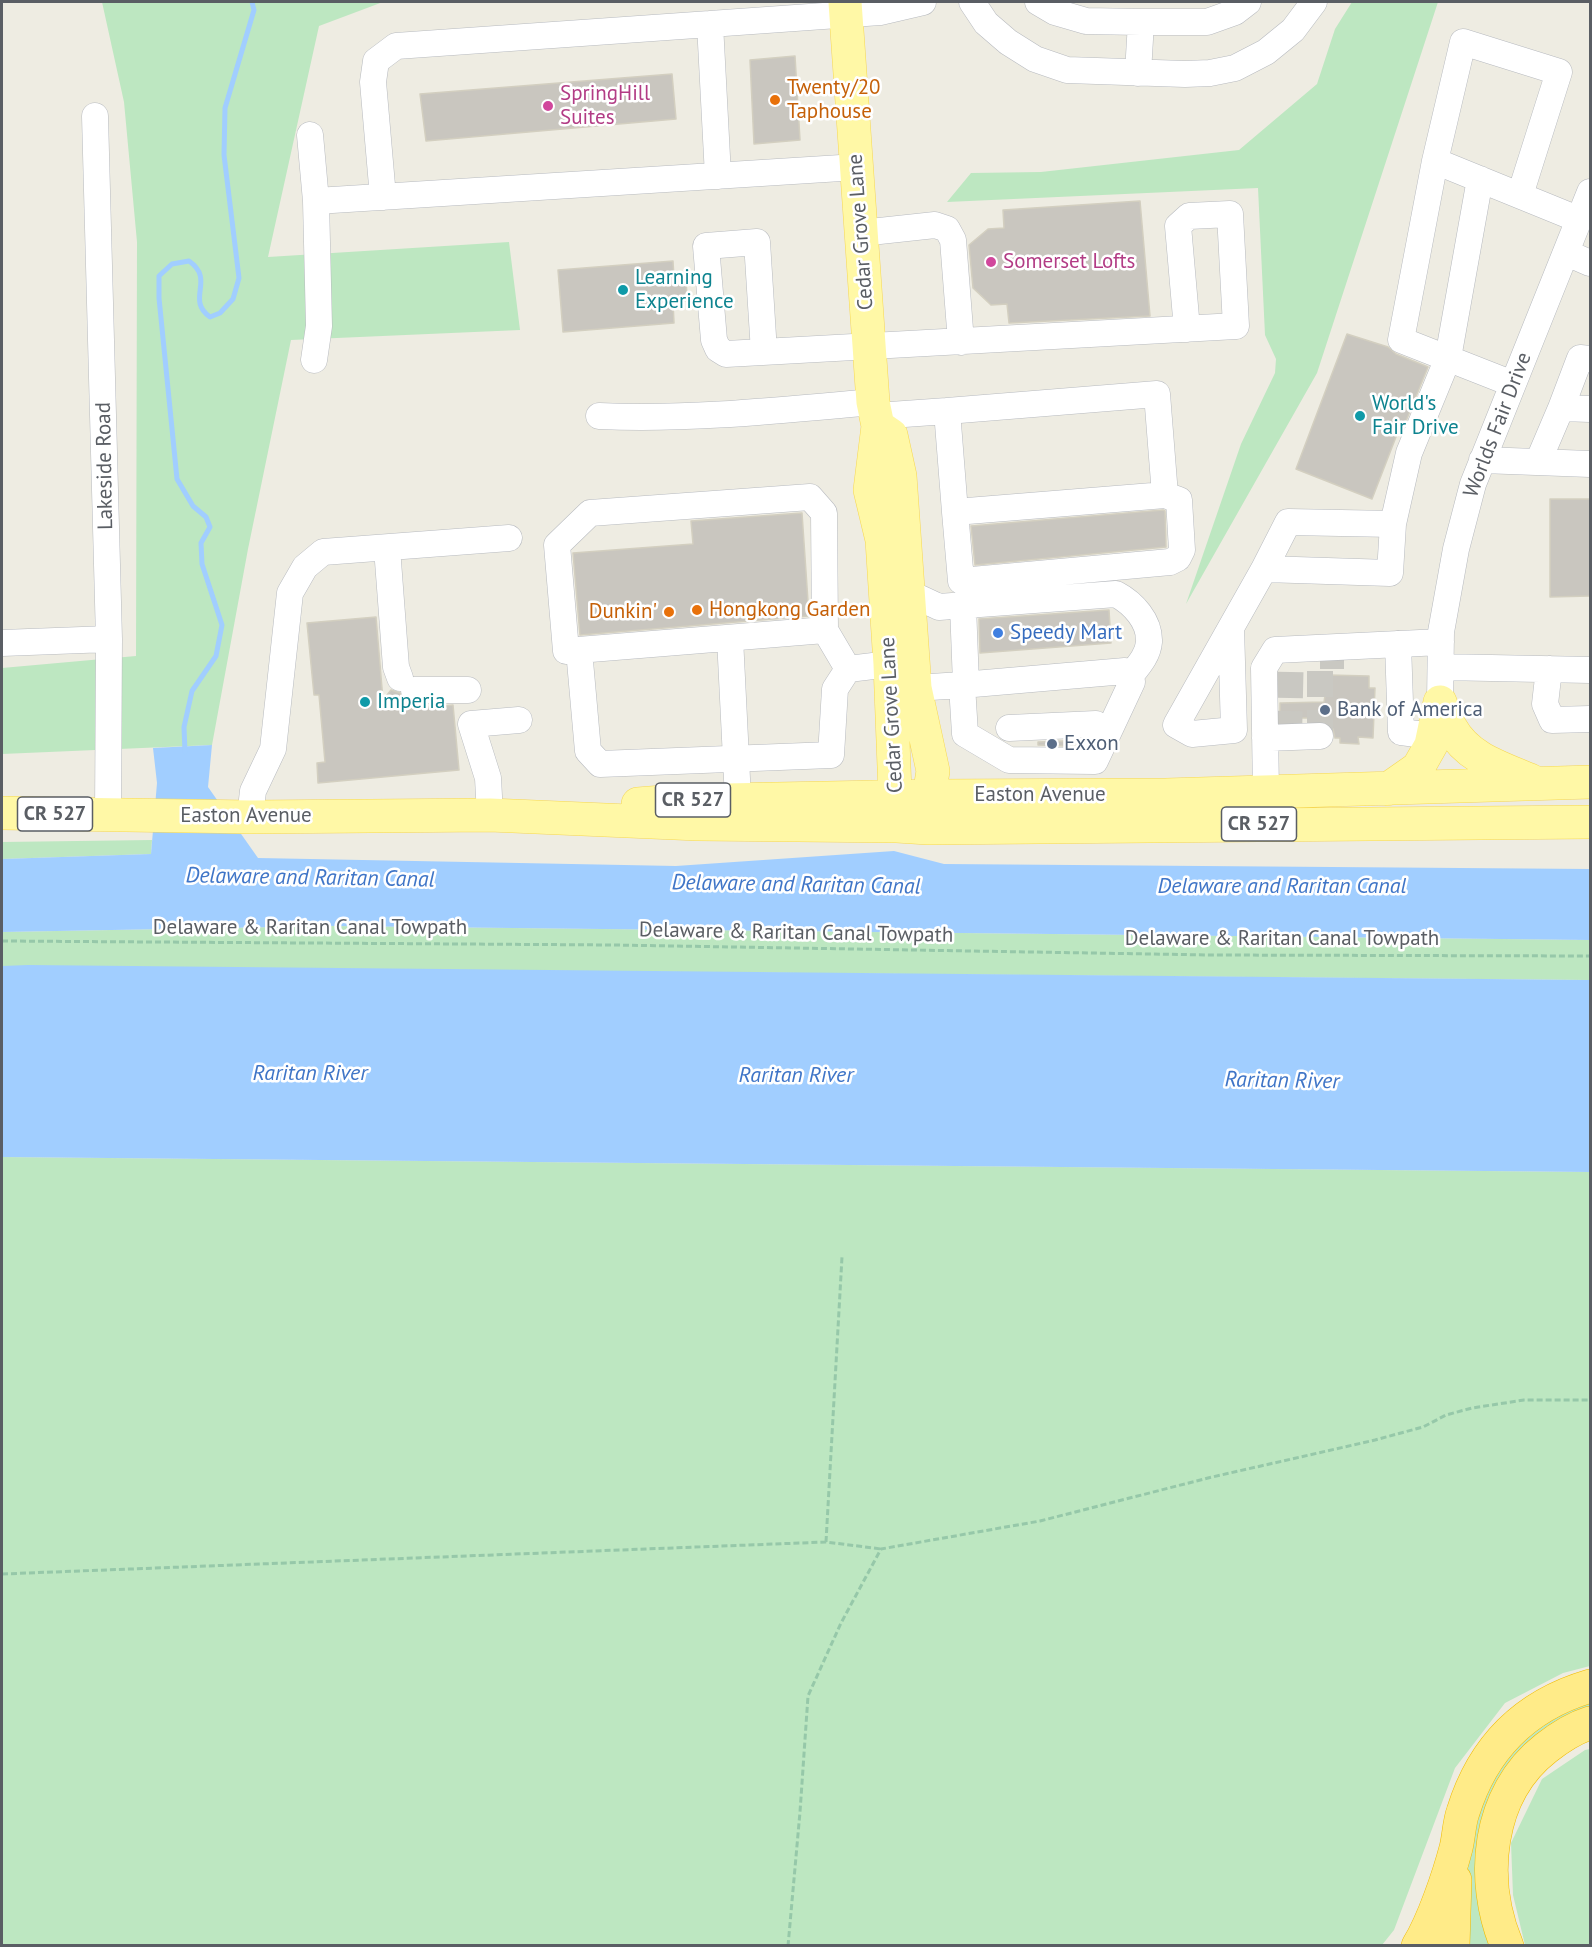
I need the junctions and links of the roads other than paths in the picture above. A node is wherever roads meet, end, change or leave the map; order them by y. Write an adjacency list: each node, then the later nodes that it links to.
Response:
1 (923, 2): 6 (street)
2 (972, 2): 9 (street)
3 (1038, 2): 7 (street)
4 (1248, 2): 7 (street)
5 (1314, 2): 9 (street)
6 (846, 9): 8 (street); 13 (main road, Cedar Grove Lane)
7 (1141, 22): 9 (street)
8 (710, 24): 14 (street); 18 (street)
9 (1138, 73)
10 (96, 116): 51 (street, Lakeside Road)
11 (310, 135): 19 (street)
12 (1435, 161): 15 (street); 17 (street); 28 (street)
13 (857, 167): 14 (street); 21 (main road, Cedar Grove Lane)
14 (718, 176): 18 (street)
15 (1480, 179): 17 (street); 28 (street)
16 (1590, 192): 20 (street, Worlds Fair Drive)
17 (1520, 195): 20 (street)
18 (383, 197): 19 (street)
19 (316, 201): 30 (street)
20 (1580, 220): 22 (street, Worlds Fair Drive)
21 (861, 233): 25 (street); 26 (main road, Cedar Grove Lane)
22 (1567, 253): 23 (street); 31 (street, Worlds Fair Drive)
23 (1590, 263)
24 (1187, 329): 24 (street); 25 (street)
25 (961, 342): 26 (street)
26 (869, 346): 27 (street); 35 (main road, Cedar Grove Lane)
27 (764, 352)
28 (1448, 358): 31 (street); 42 (street)
29 (1590, 359): 32 (street)
30 (314, 360)
31 (1514, 384): 37 (street, Worlds Fair Drive)
32 (1561, 408): 33 (street); 38 (street)
33 (1590, 409)
34 (947, 411): 35 (street); 40 (street); 41 (street)
35 (876, 415): 36 (street); 46 (main road, Cedar Grove Lane); 56 (main road, Cedar Grove Lane)
36 (599, 416)
37 (1482, 460): 38 (street); 55 (street, Worlds Fair Drive)
38 (1538, 462): 39 (street)
39 (1590, 464)
40 (1165, 495): 41 (street); 41 (street)
41 (955, 512)
42 (1393, 524): 45 (street); 45 (street)
43 (509, 538): 44 (street)
44 (387, 548): 63 (street); 85 (street)
45 (1264, 569): 48 (street)
46 (909, 593): 47 (street); 62 (main road, Cedar Grove Lane)
47 (963, 606): 60 (street); 61 (street)
48 (1231, 628)
49 (825, 630): 50 (street); 54 (street); 57 (street)
50 (730, 638): 54 (street); 72 (street)
51 (109, 639): 52 (street); 83 (street, Lakeside Road)
52 (2, 643)
53 (1398, 644): 55 (street); 68 (street); 69 (street)
54 (579, 650): 72 (street)
55 (1441, 654): 58 (street); 64 (street, Worlds Fair Drive)
56 (890, 664): 57 (street); 81 (main road, Cedar Grove Lane)
57 (848, 669): 72 (street)
58 (1549, 669): 59 (street); 65 (street)
59 (1590, 670)
60 (1131, 675): 61 (street); 71 (street)
61 (964, 684): 62 (street); 70 (street)
62 (915, 688): 77 (main road, Cedar Grove Lane)
63 (468, 690)
64 (1440, 702): 68 (main road); 74 (main road)
65 (1590, 719)
66 (519, 720): 84 (street)
67 (1320, 736): 69 (street)
68 (1433, 736): 75 (main road)
69 (1265, 738): 76 (street)
70 (1009, 740): 71 (street); 71 (street); 79 (street)
71 (1096, 749): 78 (street)
72 (736, 759): 80 (street)
73 (1590, 782): 74 (main road, Easton Avenue / CR 527)
74 (1539, 784): 75 (main road, Easton Avenue / CR 527)
75 (1388, 789): 76 (main road, Easton Avenue / CR 527)
76 (1266, 792): 78 (main road, Easton Avenue / CR 527)
77 (929, 795): 79 (main road, Easton Avenue / CR 527); 81 (main road, Easton Avenue / CR 527); 87 (main road, Cedar Grove Lane)
78 (1093, 795): 79 (main road, Easton Avenue / CR 527)
79 (1009, 796)
80 (738, 799): 81 (main road, Easton Avenue / CR 527); 84 (main road, Easton Avenue / CR 527)
81 (896, 812): 84 (main road, Easton Avenue / CR 527); 87 (main road, Easton Avenue / CR 527)
82 (2, 813): 83 (main road, Easton Avenue / CR 527)
83 (108, 815): 85 (main road, Easton Avenue / CR 527)
84 (490, 815): 85 (main road, Easton Avenue / CR 527)
85 (249, 817)
86 (1590, 822): 87 (main road, Easton Avenue / CR 527)
87 (928, 828)
88 (1590, 1686): 90 (highway)
89 (1590, 1723): 93 (highway)
90 (1456, 1848): 91 (highway); 92 (highway)
91 (1418, 1946)
92 (1453, 1946)
93 (1507, 1946)

